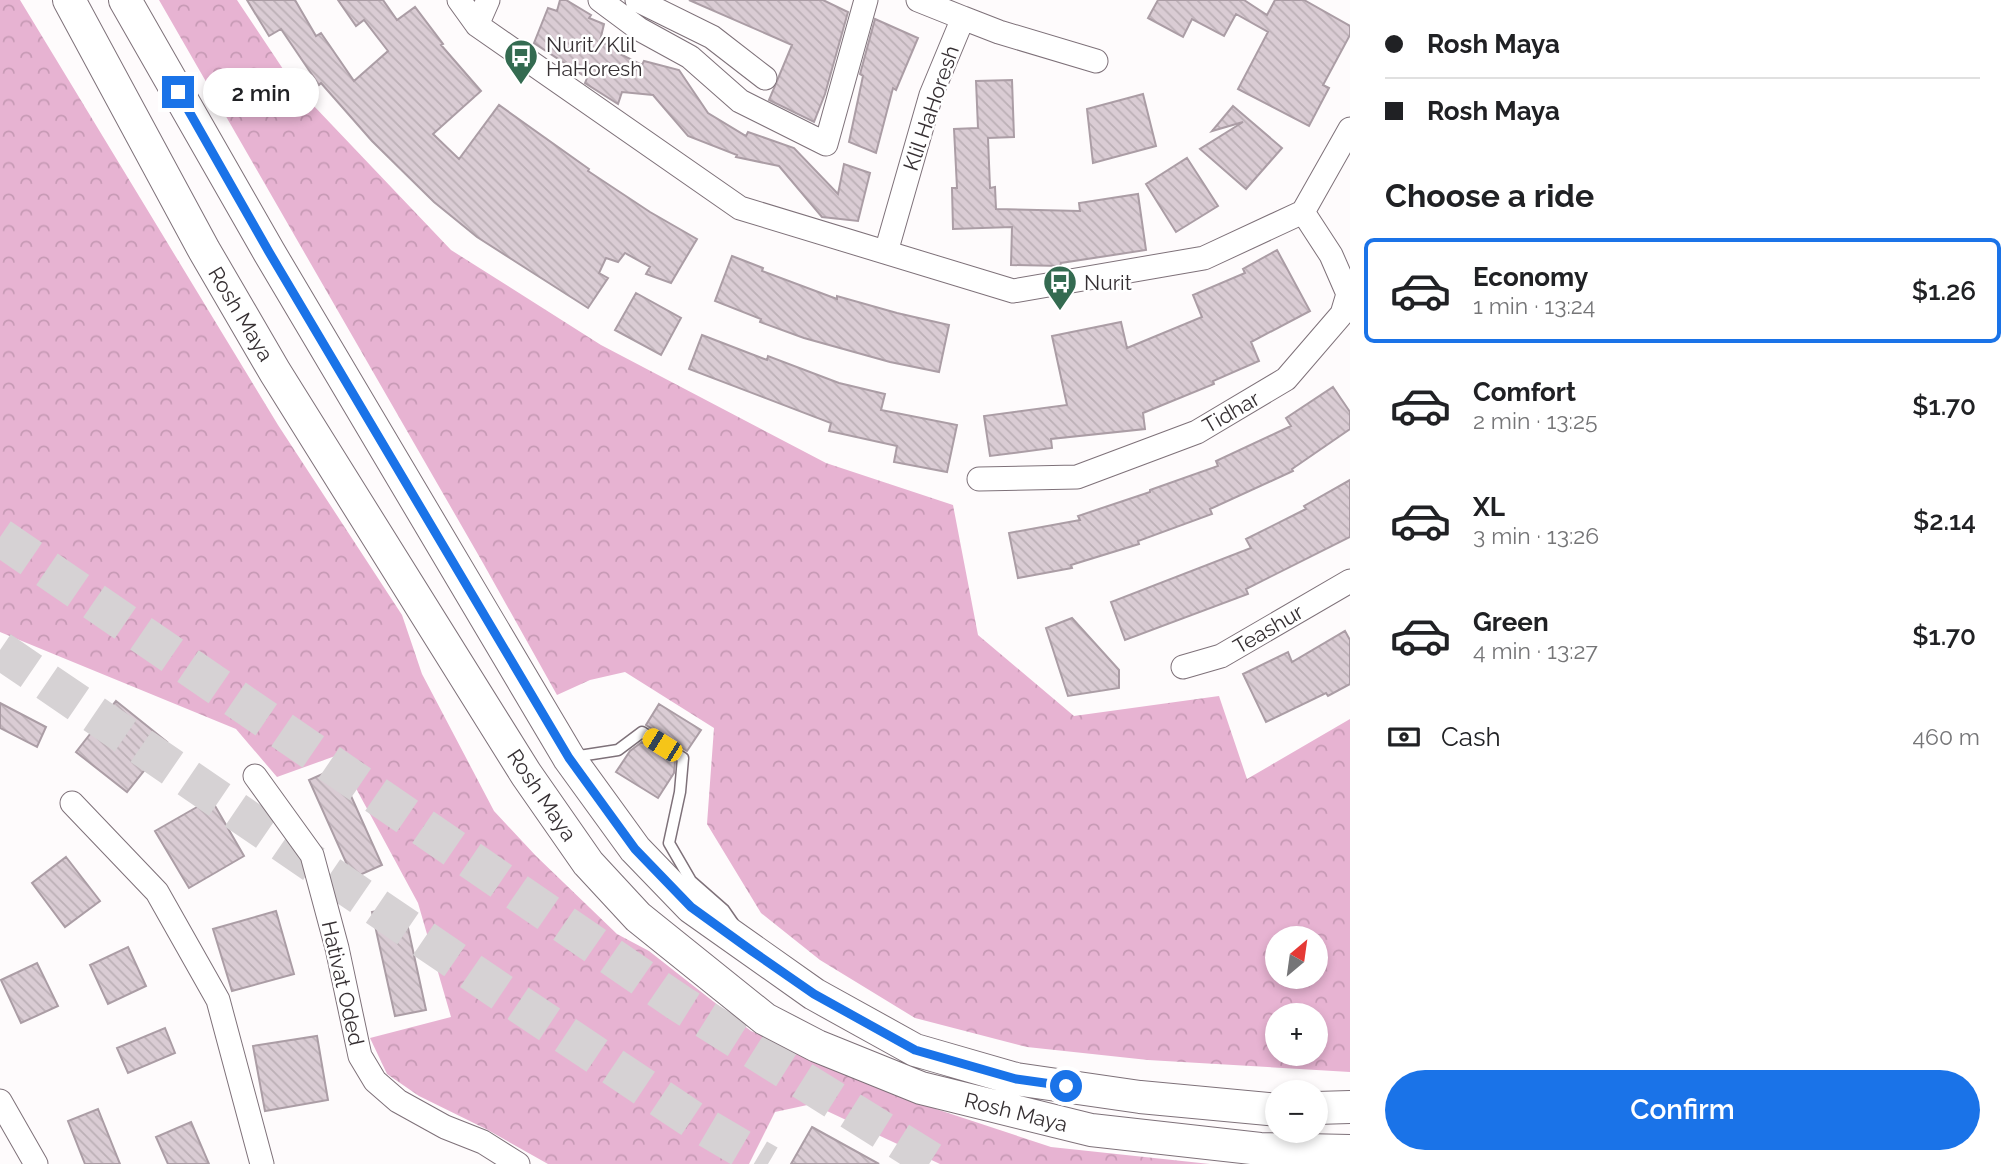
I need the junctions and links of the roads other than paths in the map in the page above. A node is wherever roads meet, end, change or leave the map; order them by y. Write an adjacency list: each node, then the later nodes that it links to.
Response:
1 (69, 0): 27 (street, Rosh Maya)
2 (125, 0): 19 (street, Rosh Maya)
3 (459, 0): 10 (street)
4 (488, 0): 10 (street)
5 (600, 0): 7 (street)
6 (637, 0): 12 (street)
7 (866, 0)
8 (918, 0): 9 (street)
9 (963, 18): 11 (street, Klil HaHoresh); 15 (street, Klil HaHoresh)
10 (477, 24): 15 (street)
11 (1096, 61)
12 (765, 78)
13 (1350, 129): 14 (street)
14 (1303, 212): 15 (street); 16 (street, Tidhar)
15 (886, 252)
16 (979, 480)
17 (1350, 581): 18 (street, Teashur)
18 (1183, 667)
19 (569, 758): 22 (street, Rosh Maya); 22 (lane)
20 (255, 776): 30 (street, Hativat Oded)
21 (72, 803): 29 (street)
22 (752, 951): 26 (street, Rosh Maya)
23 (0, 1101): 28 (street)
24 (1350, 1107): 25 (street)
25 (1328, 1108)
26 (1265, 1109)
27 (1350, 1151)
28 (36, 1164)
29 (262, 1164)
30 (518, 1164)

